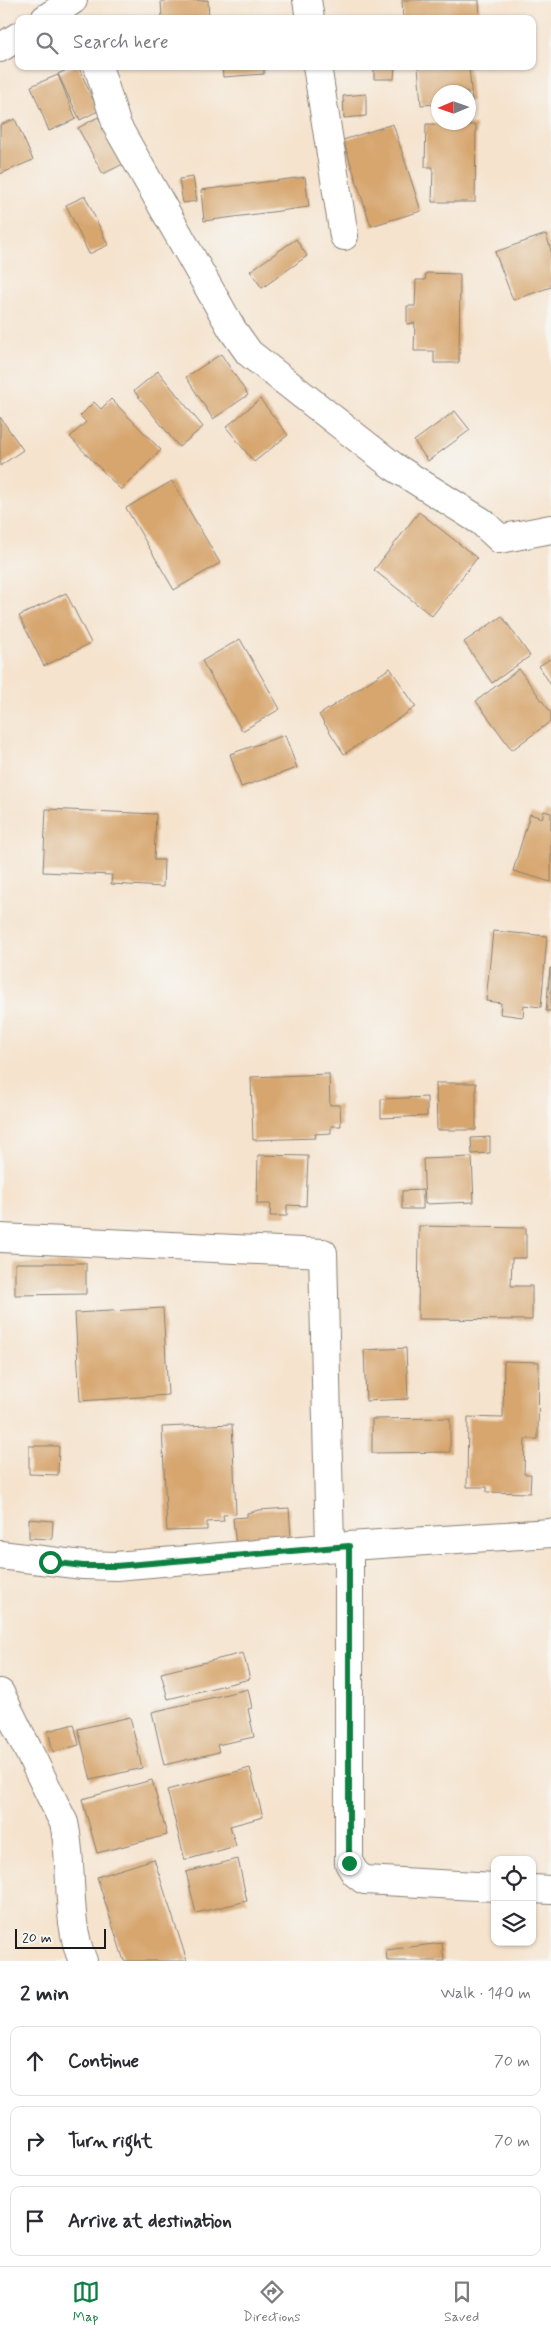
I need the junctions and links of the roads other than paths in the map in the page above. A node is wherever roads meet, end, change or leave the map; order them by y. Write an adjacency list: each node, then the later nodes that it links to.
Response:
1 (74, 0): 4 (street)
2 (79, 0): 5 (street)
3 (307, 0): 6 (street)
4 (51, 15)
5 (82, 15)
6 (309, 15)
7 (15, 39): 8 (street)
8 (0, 48)
9 (99, 70): 12 (street)
10 (319, 70): 11 (street)
11 (344, 236)
12 (551, 529)
13 (0, 1238): 15 (street)
14 (551, 1532): 15 (street)
15 (340, 1546): 16 (street); 18 (street)
16 (0, 1555)
17 (0, 1692): 21 (street)
18 (491, 1887)
19 (536, 1889): 20 (street)
20 (551, 1890)
21 (83, 1961)

